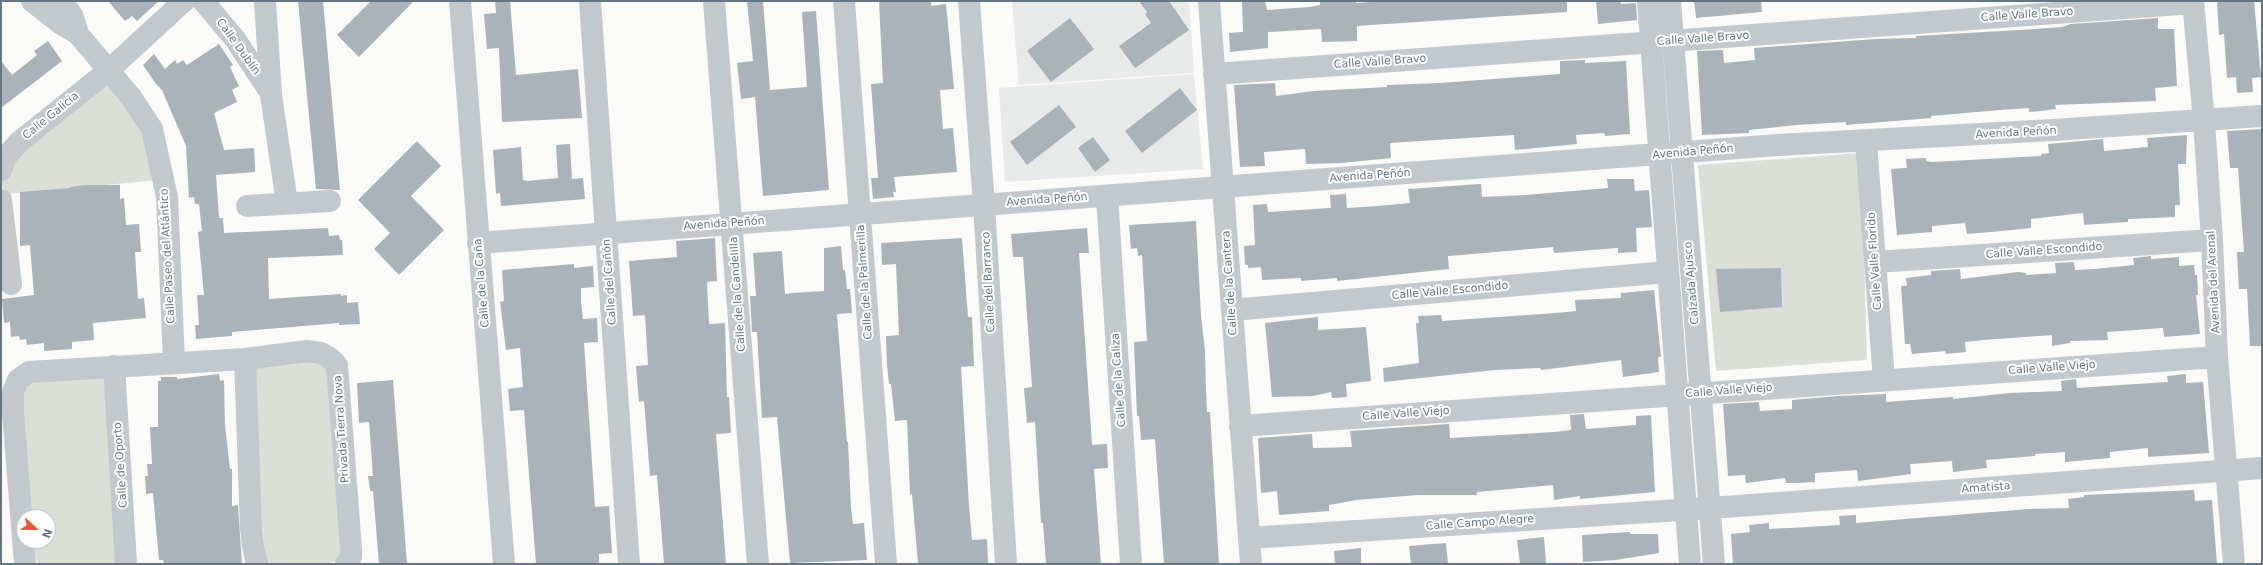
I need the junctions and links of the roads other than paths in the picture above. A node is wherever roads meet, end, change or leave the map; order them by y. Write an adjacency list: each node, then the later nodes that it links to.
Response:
1 (32, 1): 16 (street, Calle Paseo del Atlántico)
2 (62, 1): 16 (street, Calle Paseo del Atlántico)
3 (184, 1): 19 (street)
4 (203, 1): 21 (street, Calle Dublín)
5 (265, 1): 21 (street, Calle Dublín)
6 (460, 1): 39 (street, Calle de la Caña)
7 (590, 1): 37 (street, Calle del Cañón)
8 (714, 1): 36 (street, Calle de la Candelilla)
9 (844, 1): 35 (street, Calle de la Palmerilla)
10 (969, 1): 33 (street, Calle del Barranco)
11 (1209, 1): 20 (street, Calle de la Cantera)
12 (1648, 1): 18 (street, Calzada Ajusco)
13 (1670, 1): 17 (street, Calzada Ajusco)
14 (2193, 2): 15 (street, Calle Valle Bravo); 23 (street, Avenida del Arenal)
15 (2060, 7): 17 (street, Calle Valle Bravo)
16 (78, 34): 19 (street, Calle Paseo del Atlántico)
17 (1673, 41): 18 (street, Calle Valle Bravo); 25 (street, Calzada Ajusco)
18 (1651, 42): 20 (street, Calle Valle Bravo); 26 (street, Calzada Ajusco)
19 (109, 70): 27 (street, Calle Galicia); 46 (street, Calle Paseo del Atlántico)
20 (1214, 74): 28 (street, Calle de la Cantera)
21 (272, 95): 32 (street, Calle Dublín)
22 (2262, 116): 23 (street, Avenida Peñón)
23 (2204, 121): 24 (street, Avenida Peñón); 38 (street, Avenida del Arenal)
24 (1866, 142): 25 (street, Avenida Peñón); 40 (street, Calle Valle Florido)
25 (1682, 153): 26 (street, Avenida Peñón); 49 (street, Calzada Ajusco)
26 (1660, 155): 28 (street, Avenida Peñón); 41 (street, Calzada Ajusco)
27 (1, 170)
28 (1222, 188): 29 (street, Avenida Peñón); 43 (street, Calle de la Cantera)
29 (1107, 196): 33 (street, Avenida Peñón); 66 (street, Calle de la Caliza)
30 (1, 200): 42 (street)
31 (330, 201): 32 (street)
32 (288, 203): 34 (street)
33 (984, 205): 35 (street, Avenida Peñón); 65 (street, Calle del Barranco)
34 (247, 206)
35 (860, 214): 36 (street, Avenida Peñón); 64 (street, Calle de la Palmerilla)
36 (733, 224): 37 (street, Avenida Peñón); 63 (street, Calle de la Candelilla)
37 (607, 233): 39 (street, Avenida Peñón); 62 (street, Calle del Cañón)
38 (2212, 240): 40 (street, Calle Valle Escondido); 44 (street, Avenida del Arenal)
39 (478, 242): 61 (street, Calle de la Caña)
40 (1875, 262): 48 (street, Calle Valle Florido)
41 (1668, 272): 43 (street, Calle Valle Escondido); 50 (street, Calzada Ajusco)
42 (11, 284)
43 (1232, 310): 51 (street, Calle de la Cantera)
44 (2217, 357): 48 (street, Calle Valle Viejo); 53 (street, Avenida del Arenal)
45 (245, 359): 46 (street, Privada Tierra Nova); 59 (street); 60 (street, Privada Tierra Nova)
46 (174, 362): 47 (street, Privada Tierra Nova)
47 (114, 366): 57 (street, Privada Tierra Nova); 58 (street, Calle de Oporto)
48 (1884, 380): 49 (street, Calle Valle Viejo)
49 (1701, 393): 50 (street, Calle Valle Viejo); 54 (street, Calzada Ajusco)
50 (1677, 395): 51 (street, Calle Valle Viejo); 55 (street, Calzada Ajusco)
51 (1240, 426): 56 (street, Calle de la Cantera)
52 (2262, 468): 53 (street, Amatista)
53 (2226, 470): 54 (street, Amatista); 70 (street, Avenida del Arenal)
54 (1710, 508): 55 (street, Calle Campo Alegre); 69 (street, Calzada Ajusco)
55 (1686, 510): 56 (street, Calle Campo Alegre); 68 (street, Calzada Ajusco)
56 (1249, 538): 67 (street, Calle de la Cantera)
57 (24, 564)
58 (126, 564)
59 (257, 564)
60 (346, 564)
61 (504, 564)
62 (629, 564)
63 (758, 564)
64 (886, 564)
65 (1006, 564)
66 (1131, 564)
67 (1252, 564)
68 (1690, 564)
69 (1714, 564)
70 (2234, 564)

